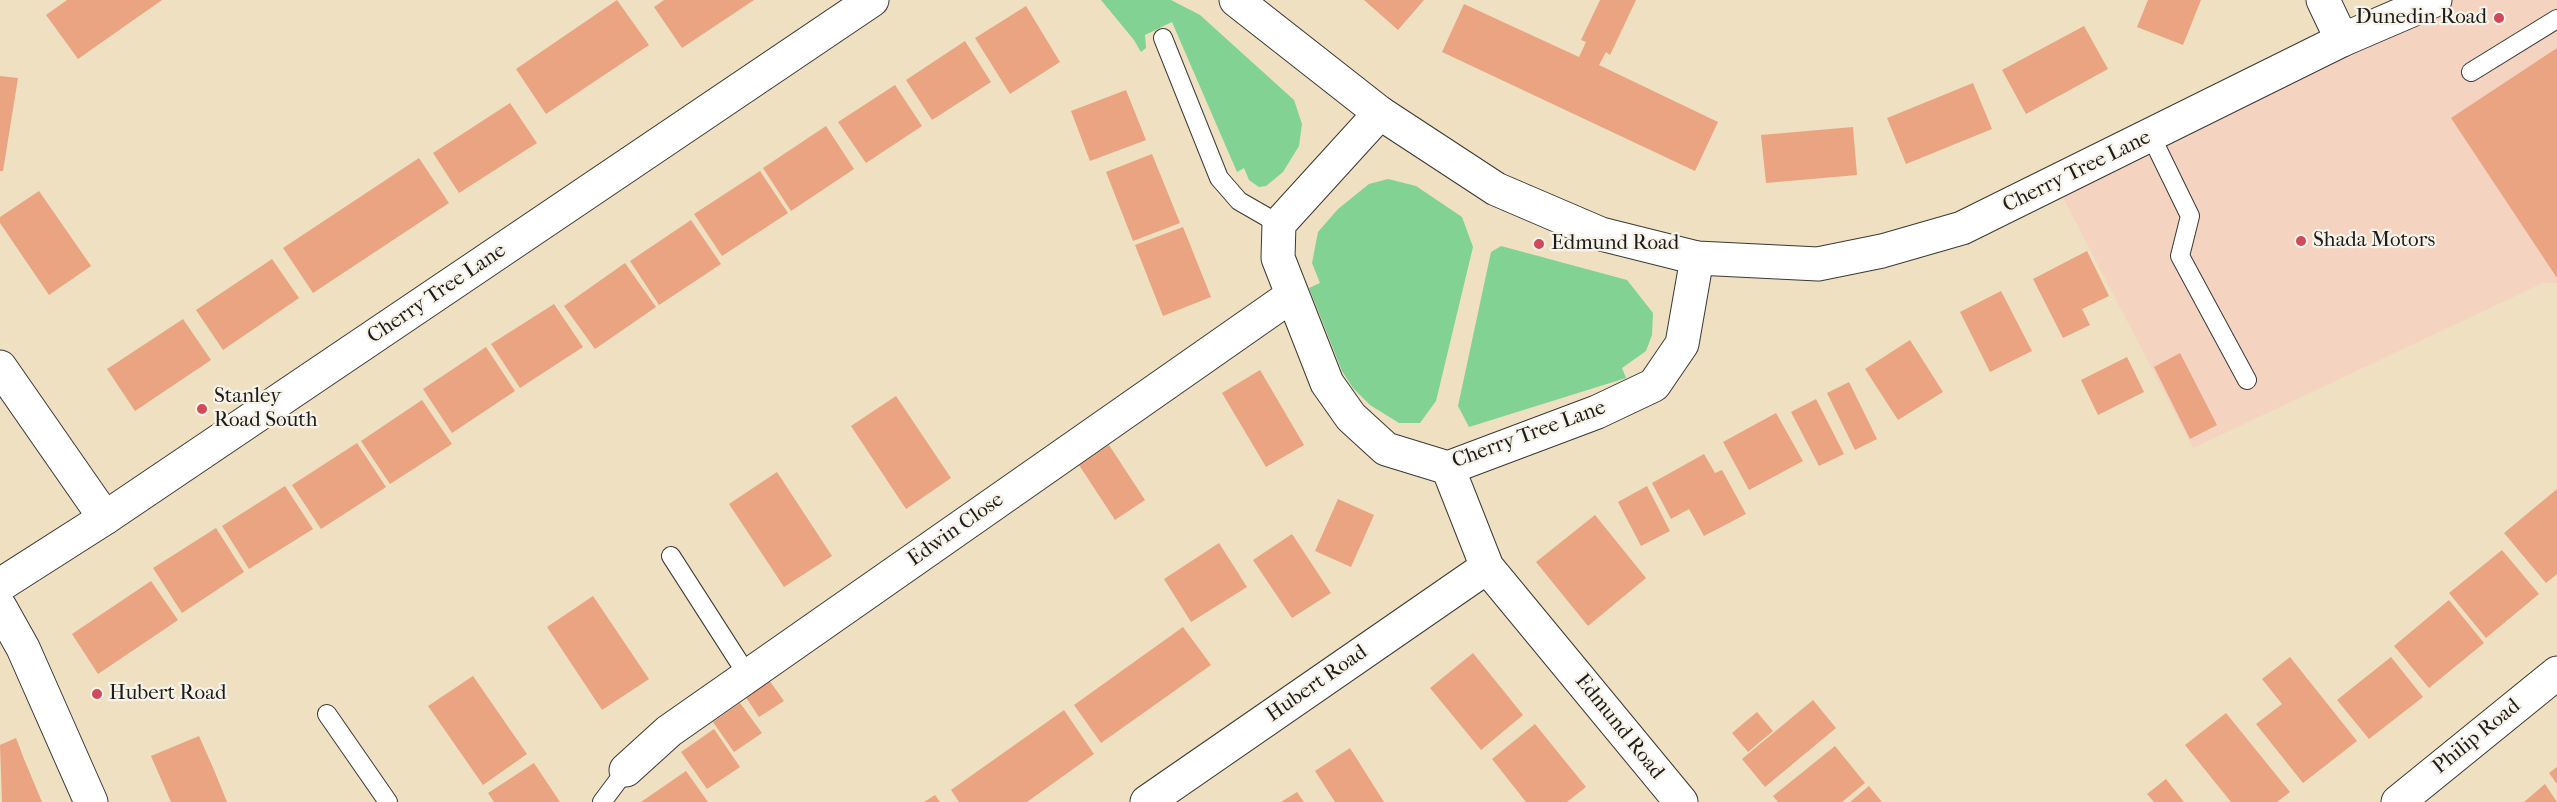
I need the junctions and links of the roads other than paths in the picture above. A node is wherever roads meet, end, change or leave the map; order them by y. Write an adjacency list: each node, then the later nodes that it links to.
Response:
1 (872, 0): 17 (street, Cherry Tree Lane)
2 (1236, 0): 9 (street, Cherry Tree Lane)
3 (2323, 0): 7 (street)
4 (2436, 0): 7 (street, Cherry Tree Lane)
5 (2557, 19): 8 (lane)
6 (1163, 38): 11 (lane)
7 (2342, 40): 10 (street, Cherry Tree Lane)
8 (2471, 72)
9 (1380, 113): 11 (street); 12 (street, Cherry Tree Lane)
10 (2151, 136): 12 (street, Cherry Tree Lane); 15 (lane)
11 (1279, 224): 13 (street, Cherry Tree Lane)
12 (1697, 258): 16 (street, Cherry Tree Lane)
13 (1291, 296): 16 (street, Cherry Tree Lane); 23 (street, Edwin Close)
14 (0, 367): 17 (street)
15 (2247, 380)
16 (1448, 468): 19 (street, Edmund Road)
17 (105, 518): 20 (street, Cherry Tree Lane)
18 (671, 556): 23 (lane)
19 (1487, 567): 29 (street, Hubert Road); 30 (street, Edmund Road)
20 (0, 585)
21 (0, 607): 26 (street)
22 (2557, 673): 31 (street, Philip Road)
23 (748, 676): 25 (street, Edwin Close)
24 (327, 714): 27 (lane)
25 (626, 770): 28 (lane)
26 (91, 802)
27 (388, 802)
28 (602, 802)
29 (1147, 802)
30 (1681, 802)
31 (2398, 802)

